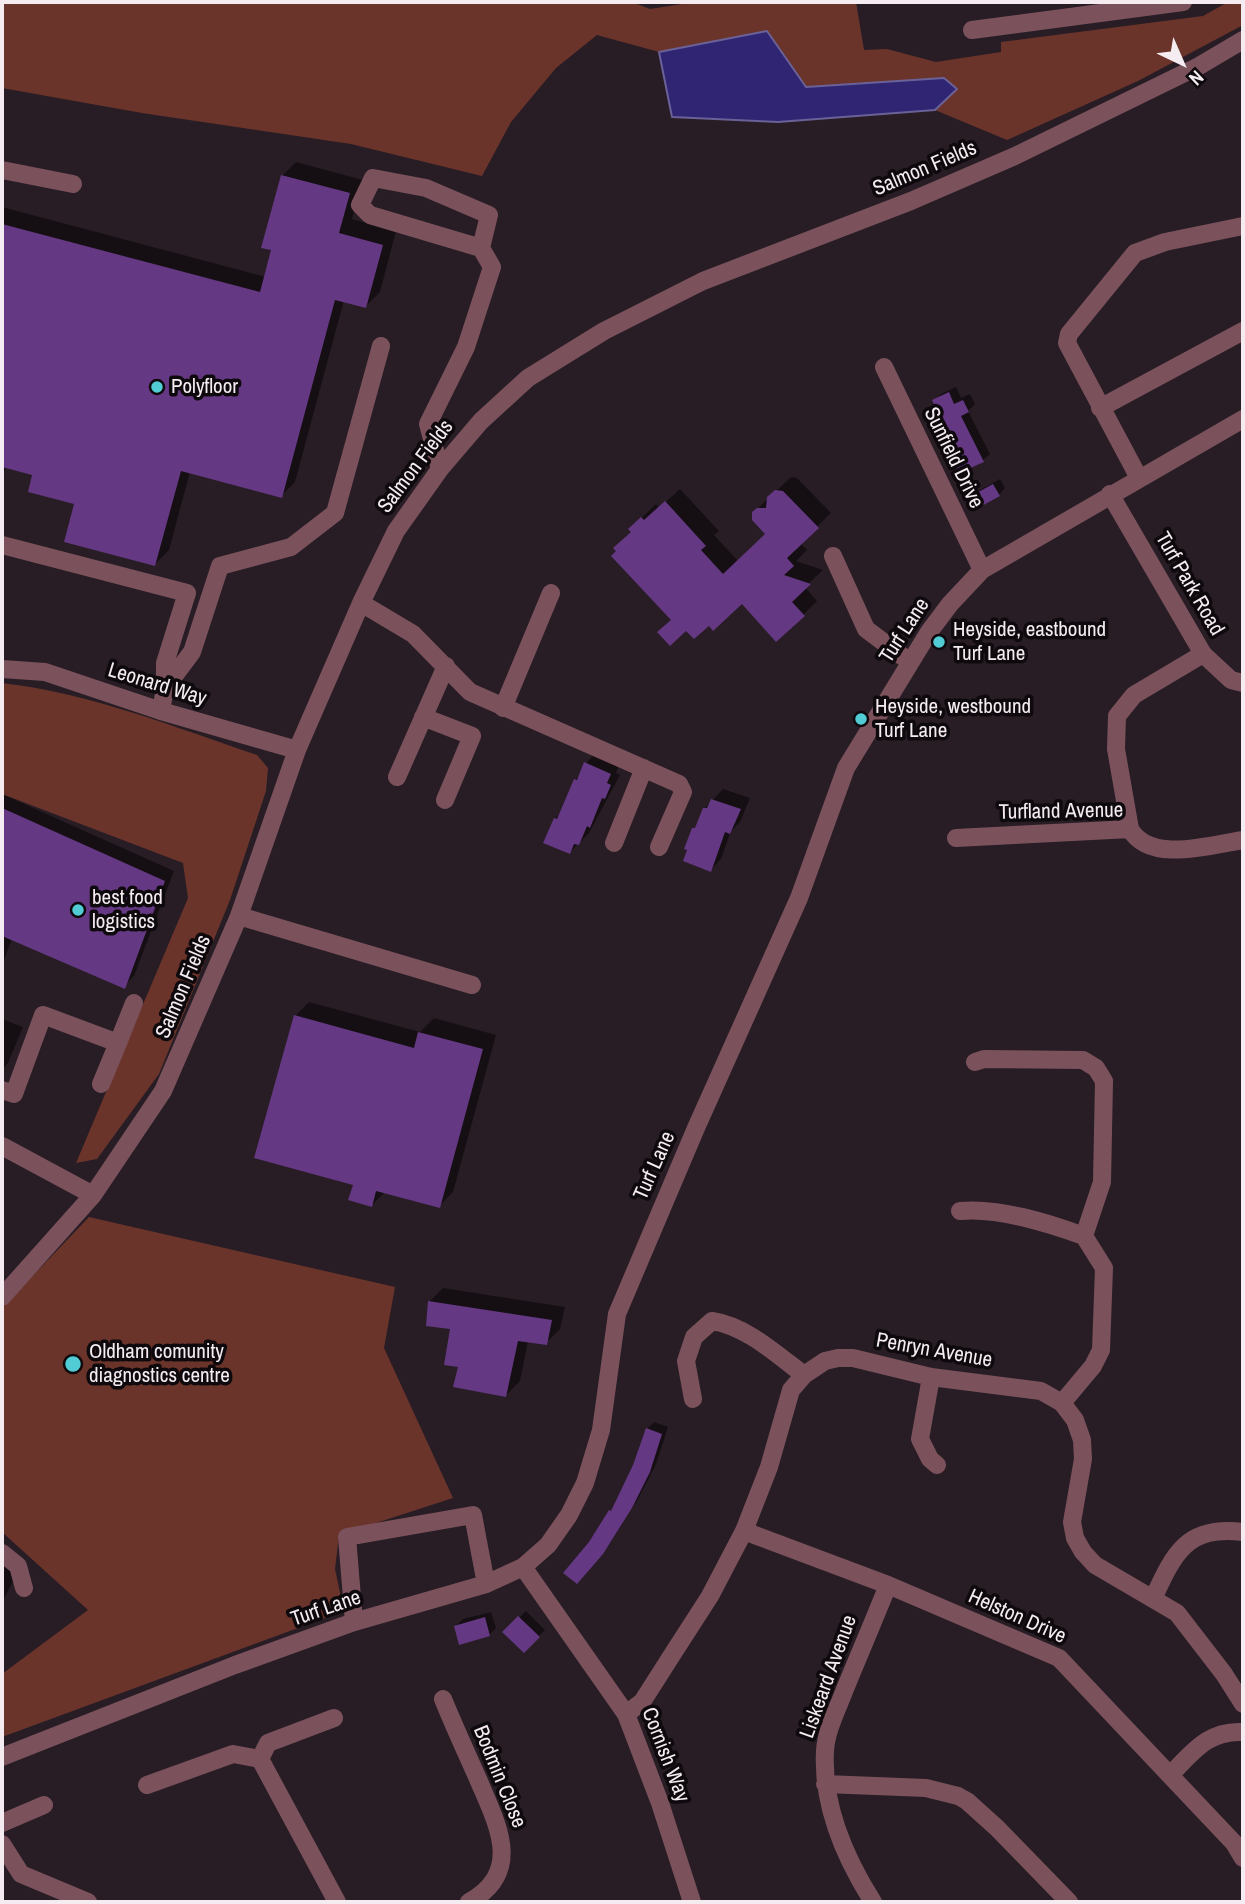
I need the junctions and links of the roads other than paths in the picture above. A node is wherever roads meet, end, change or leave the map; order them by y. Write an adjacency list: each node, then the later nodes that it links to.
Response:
1 (1183, 2): 2 (street)
2 (972, 30)
3 (1243, 40): 13 (street, Salmon Fields)
4 (2, 170): 5 (street)
5 (73, 184)
6 (1243, 226): 11 (street)
7 (481, 248): 7 (street); 13 (street)
8 (1243, 331): 11 (street)
9 (381, 346): 19 (street)
10 (884, 367): 18 (street, Sunfield Drive)
11 (1100, 408): 14 (street)
12 (1243, 419): 14 (street, Turf Lane)
13 (440, 469): 22 (street, Salmon Fields)
14 (1139, 478): 15 (street, Turf Lane)
15 (1110, 494): 18 (street, Turf Lane); 23 (street, Turf Park Road)
16 (2, 545): 20 (street)
17 (833, 556): 24 (street)
18 (982, 570): 24 (street, Turf Lane)
19 (212, 590): 20 (street); 28 (street)
20 (187, 593): 28 (street)
21 (551, 593): 29 (street)
22 (361, 603): 25 (street); 32 (street, Salmon Fields)
23 (1203, 654): 27 (street, Turf Park Road); 36 (street)
24 (910, 662): 61 (street, Turf Lane)
25 (446, 666): 29 (street); 31 (street)
26 (2, 669): 30 (street, Leonard Way)
27 (1243, 683)
28 (165, 688): 30 (street)
29 (503, 708): 33 (street)
30 (161, 711): 32 (street, Leonard Way)
31 (424, 717): 34 (street); 35 (street)
32 (298, 750): 41 (street, Salmon Fields)
33 (644, 768): 39 (street); 40 (street)
34 (397, 777)
35 (445, 800)
36 (1130, 829): 37 (street, Turfland Avenue); 38 (street, Turfland Avenue)
37 (956, 838)
38 (1243, 840)
39 (614, 843)
40 (659, 847)
41 (239, 916): 42 (street); 49 (street, Salmon Fields)
42 (472, 985)
43 (134, 1003): 44 (street)
44 (118, 1043): 46 (street); 47 (street)
45 (975, 1062): 51 (street)
46 (101, 1084)
47 (2, 1090)
48 (2, 1146): 49 (street)
49 (93, 1195): 52 (street, Salmon Fields)
50 (960, 1211): 51 (street)
51 (1084, 1236): 56 (street)
52 (2, 1297)
53 (804, 1374): 54 (street, Penryn Avenue); 55 (street); 58 (street)
54 (931, 1377): 56 (street, Penryn Avenue); 57 (street)
55 (693, 1399)
56 (1062, 1403): 65 (street)
57 (937, 1465)
58 (744, 1531): 63 (street, Helston Drive); 69 (street)
59 (1243, 1532): 65 (street)
60 (2, 1553): 64 (street)
61 (523, 1567): 62 (street, Turf Lane); 69 (street, Cornish Way)
62 (486, 1584): 66 (street, Turf Lane); 66 (street)
63 (888, 1585): 74 (street, Helston Drive); 75 (street, Liskeard Avenue)
64 (24, 1588)
65 (1153, 1599): 68 (street)
66 (354, 1622): 72 (street, Turf Lane)
67 (443, 1699): 83 (street, Bodmin Close)
68 (1243, 1704)
69 (626, 1714): 84 (street, Cornish Way)
70 (334, 1718): 73 (street)
71 (1243, 1732): 74 (street)
72 (2, 1757)
73 (260, 1759): 76 (street); 82 (street)
74 (1170, 1775): 80 (street, Helston Drive)
75 (825, 1784): 85 (street, Liskeard Avenue); 86 (street)
76 (147, 1785)
77 (44, 1805): 78 (street)
78 (2, 1823)
79 (2, 1844): 81 (street)
80 (1243, 1858)
81 (88, 1902)
82 (337, 1902)
83 (469, 1902)
84 (692, 1902)
85 (873, 1902)
86 (1069, 1902)

